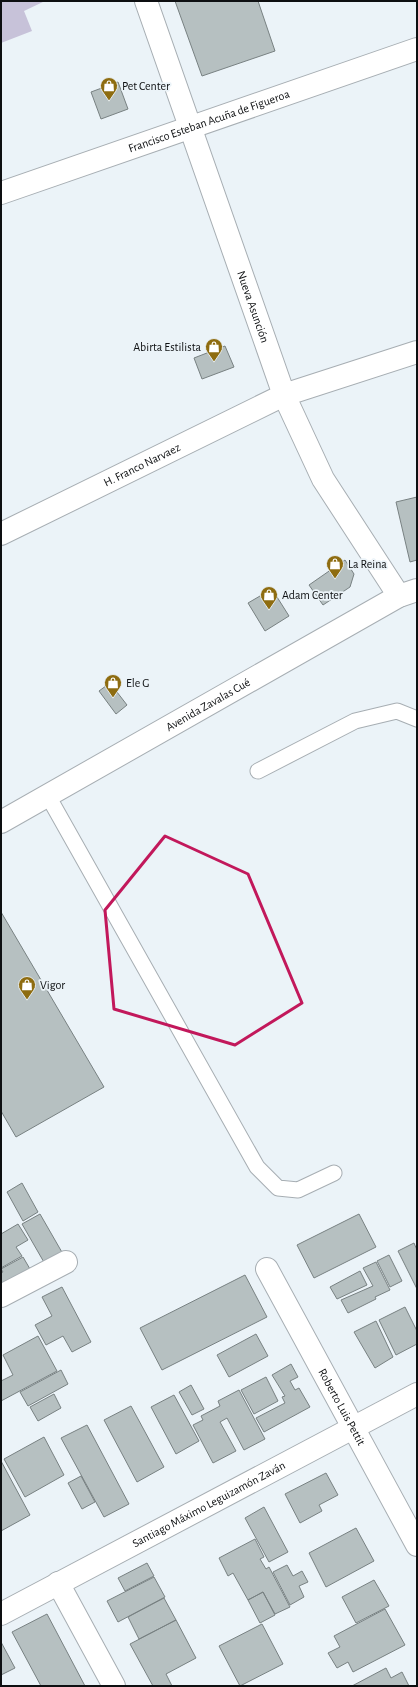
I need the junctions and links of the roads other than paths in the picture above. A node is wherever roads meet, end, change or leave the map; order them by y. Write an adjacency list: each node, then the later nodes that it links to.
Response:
1 (146, 1): 3 (street, Nueva Asunción)
2 (417, 49): 3 (street, Francisco Esteban Acuña de Figueroa)
3 (190, 128): 4 (street, Francisco Esteban Acuña de Figueroa); 6 (street, Nueva Asunción)
4 (1, 193)
5 (417, 352): 6 (street, H. Franco Narvaez)
6 (284, 395): 7 (street, H. Franco Narvaez); 8 (street, Nueva Asunción)
7 (1, 534)
8 (408, 593): 11 (street, Avenida Zavalas Cué)
9 (417, 719): 10 (lane)
10 (258, 771)
11 (48, 796): 12 (street, Avenida Zavalas Cué); 13 (lane)
12 (1, 822)
13 (334, 1173)
14 (66, 1262): 16 (street)
15 (267, 1269): 18 (street, Roberto Luis Pettit)
16 (1, 1296)
17 (417, 1394): 18 (street, Santiago Máximo Leguizamón Zaván)
18 (354, 1428): 19 (street, Roberto Luis Pettit); 20 (street, Santiago Máximo Leguizamón Zaván)
19 (417, 1545)
20 (58, 1584): 21 (street, Santiago Máximo Leguizamón Zaván); 22 (street)
21 (1, 1614)
22 (114, 1686)

